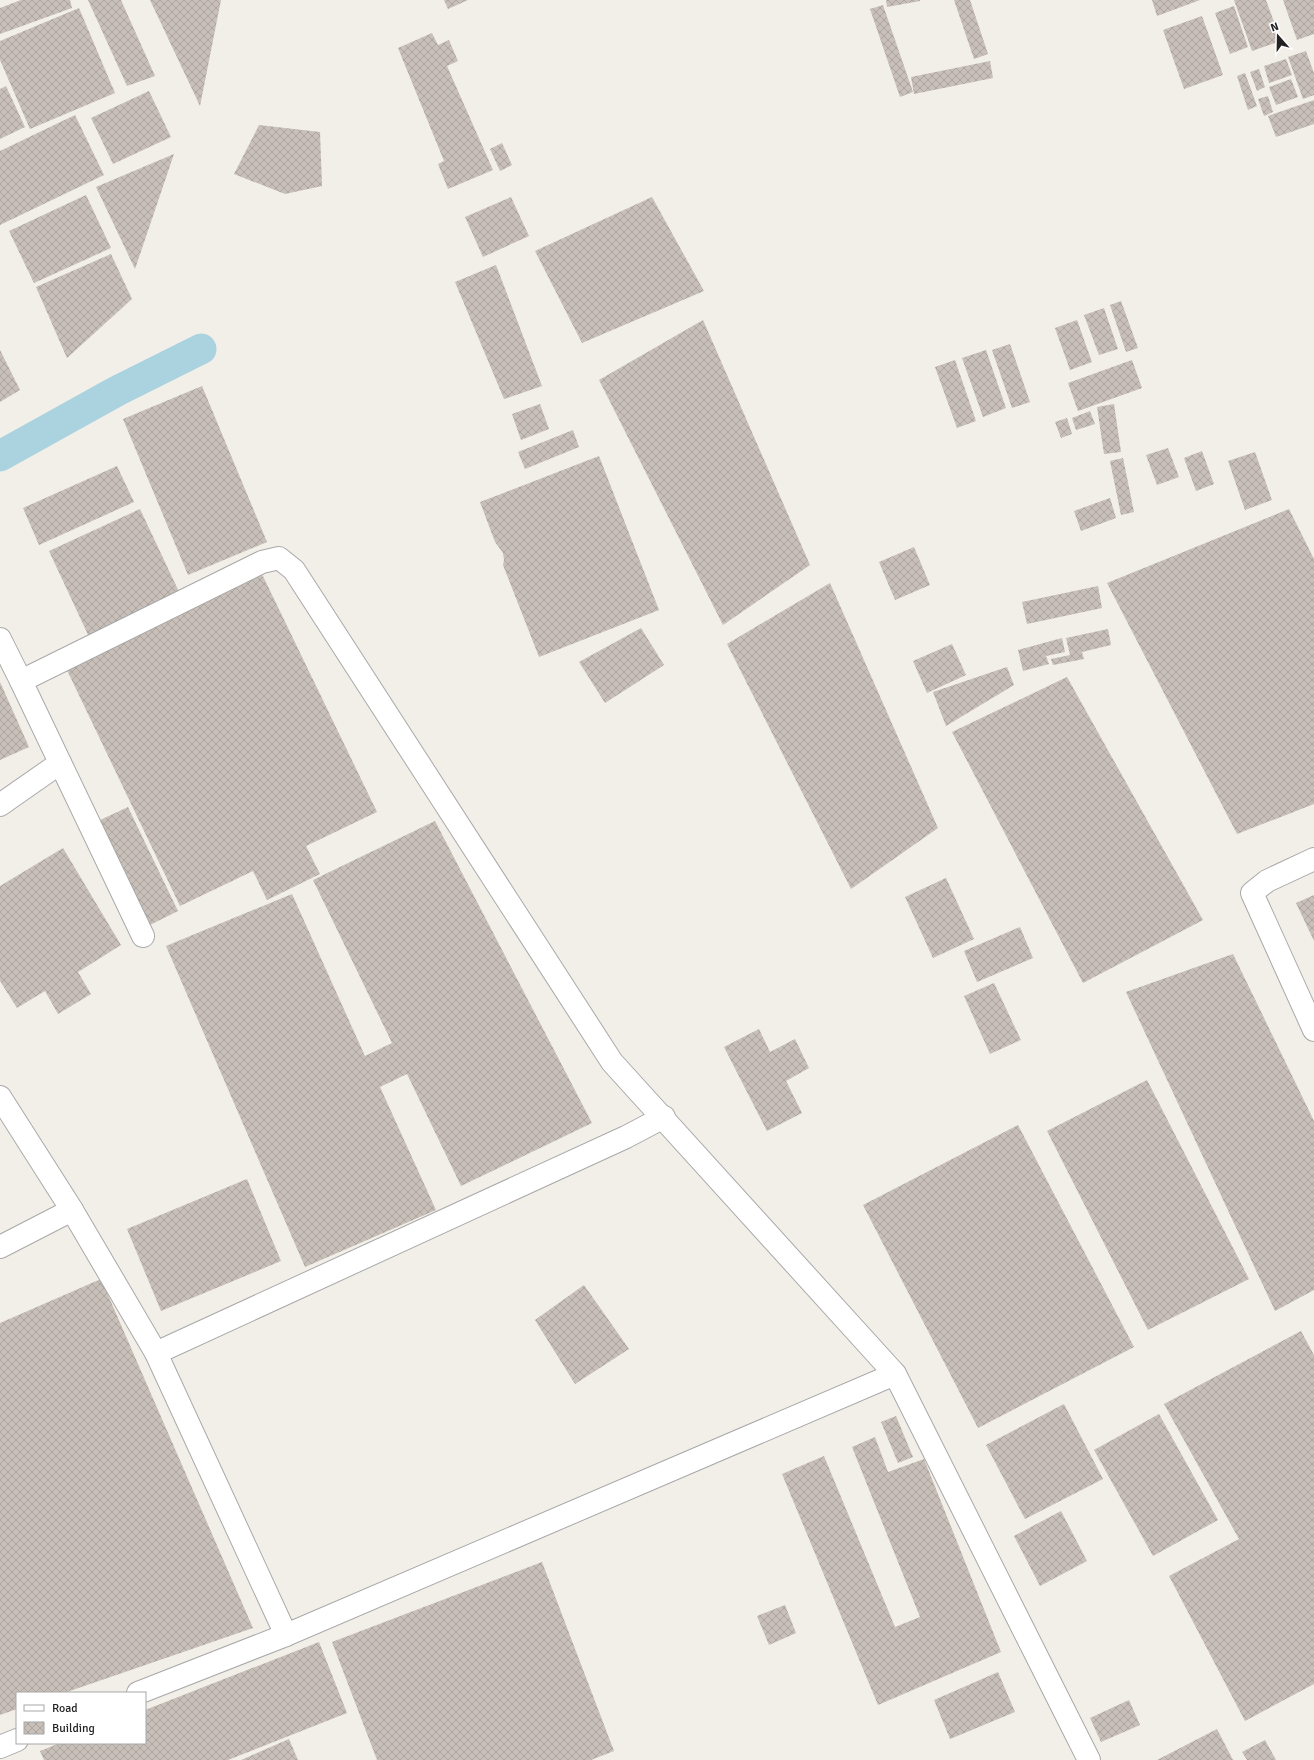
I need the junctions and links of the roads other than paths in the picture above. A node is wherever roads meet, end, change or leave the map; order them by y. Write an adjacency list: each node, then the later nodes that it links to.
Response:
1 (0, 639): 2 (street)
2 (21, 680): 3 (street); 9 (street)
3 (60, 763): 4 (street); 6 (street)
4 (0, 805)
5 (1314, 859): 7 (street)
6 (143, 936)
7 (1314, 1030)
8 (0, 1096): 10 (street)
9 (664, 1117): 12 (street); 13 (street)
10 (72, 1210): 11 (street); 12 (street)
11 (0, 1247)
12 (156, 1352): 14 (street)
13 (895, 1374): 14 (street); 18 (street)
14 (286, 1635): 15 (street)
15 (141, 1692)
16 (16, 1740): 17 (street)
17 (0, 1747)
18 (1089, 1760)

